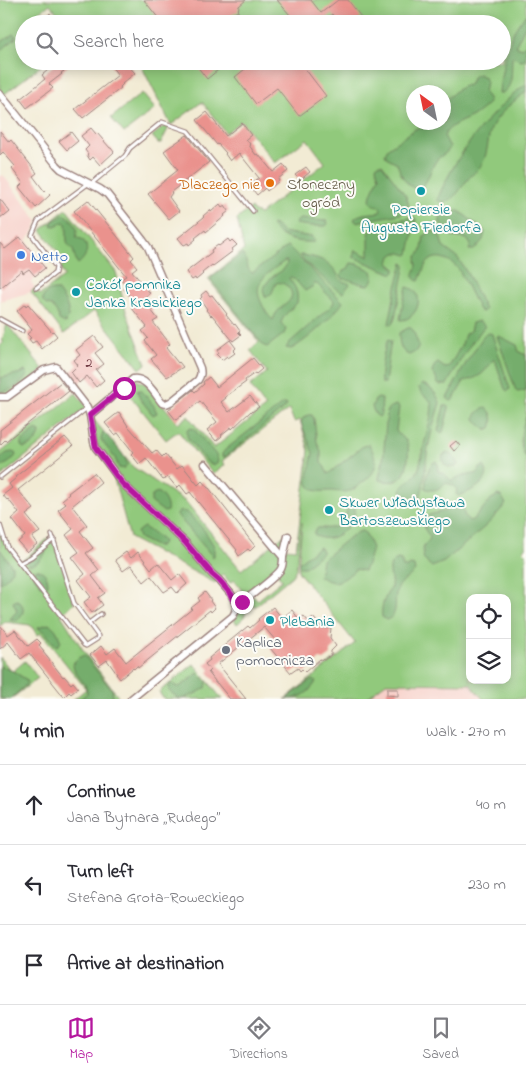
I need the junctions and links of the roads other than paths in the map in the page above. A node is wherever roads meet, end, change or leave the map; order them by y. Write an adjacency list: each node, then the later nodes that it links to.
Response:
1 (0, 94): 2 (street)
2 (90, 183): 3 (lane); 4 (lane); 9 (street)
3 (253, 211)
4 (36, 288)
5 (0, 319): 6 (lane)
6 (22, 331)
7 (0, 396): 8 (street)
8 (87, 407): 9 (street); 11 (lane)
9 (90, 415): 18 (street)
10 (205, 464): 16 (street)
11 (0, 477)
12 (0, 525): 17 (lane)
13 (52, 535): 15 (lane)
14 (288, 536): 16 (street)
15 (54, 540): 17 (lane); 20 (lane)
16 (282, 557): 18 (street)
17 (20, 563): 20 (lane)
18 (237, 605): 21 (street)
19 (101, 614): 20 (lane)
20 (89, 623)
21 (131, 699)

